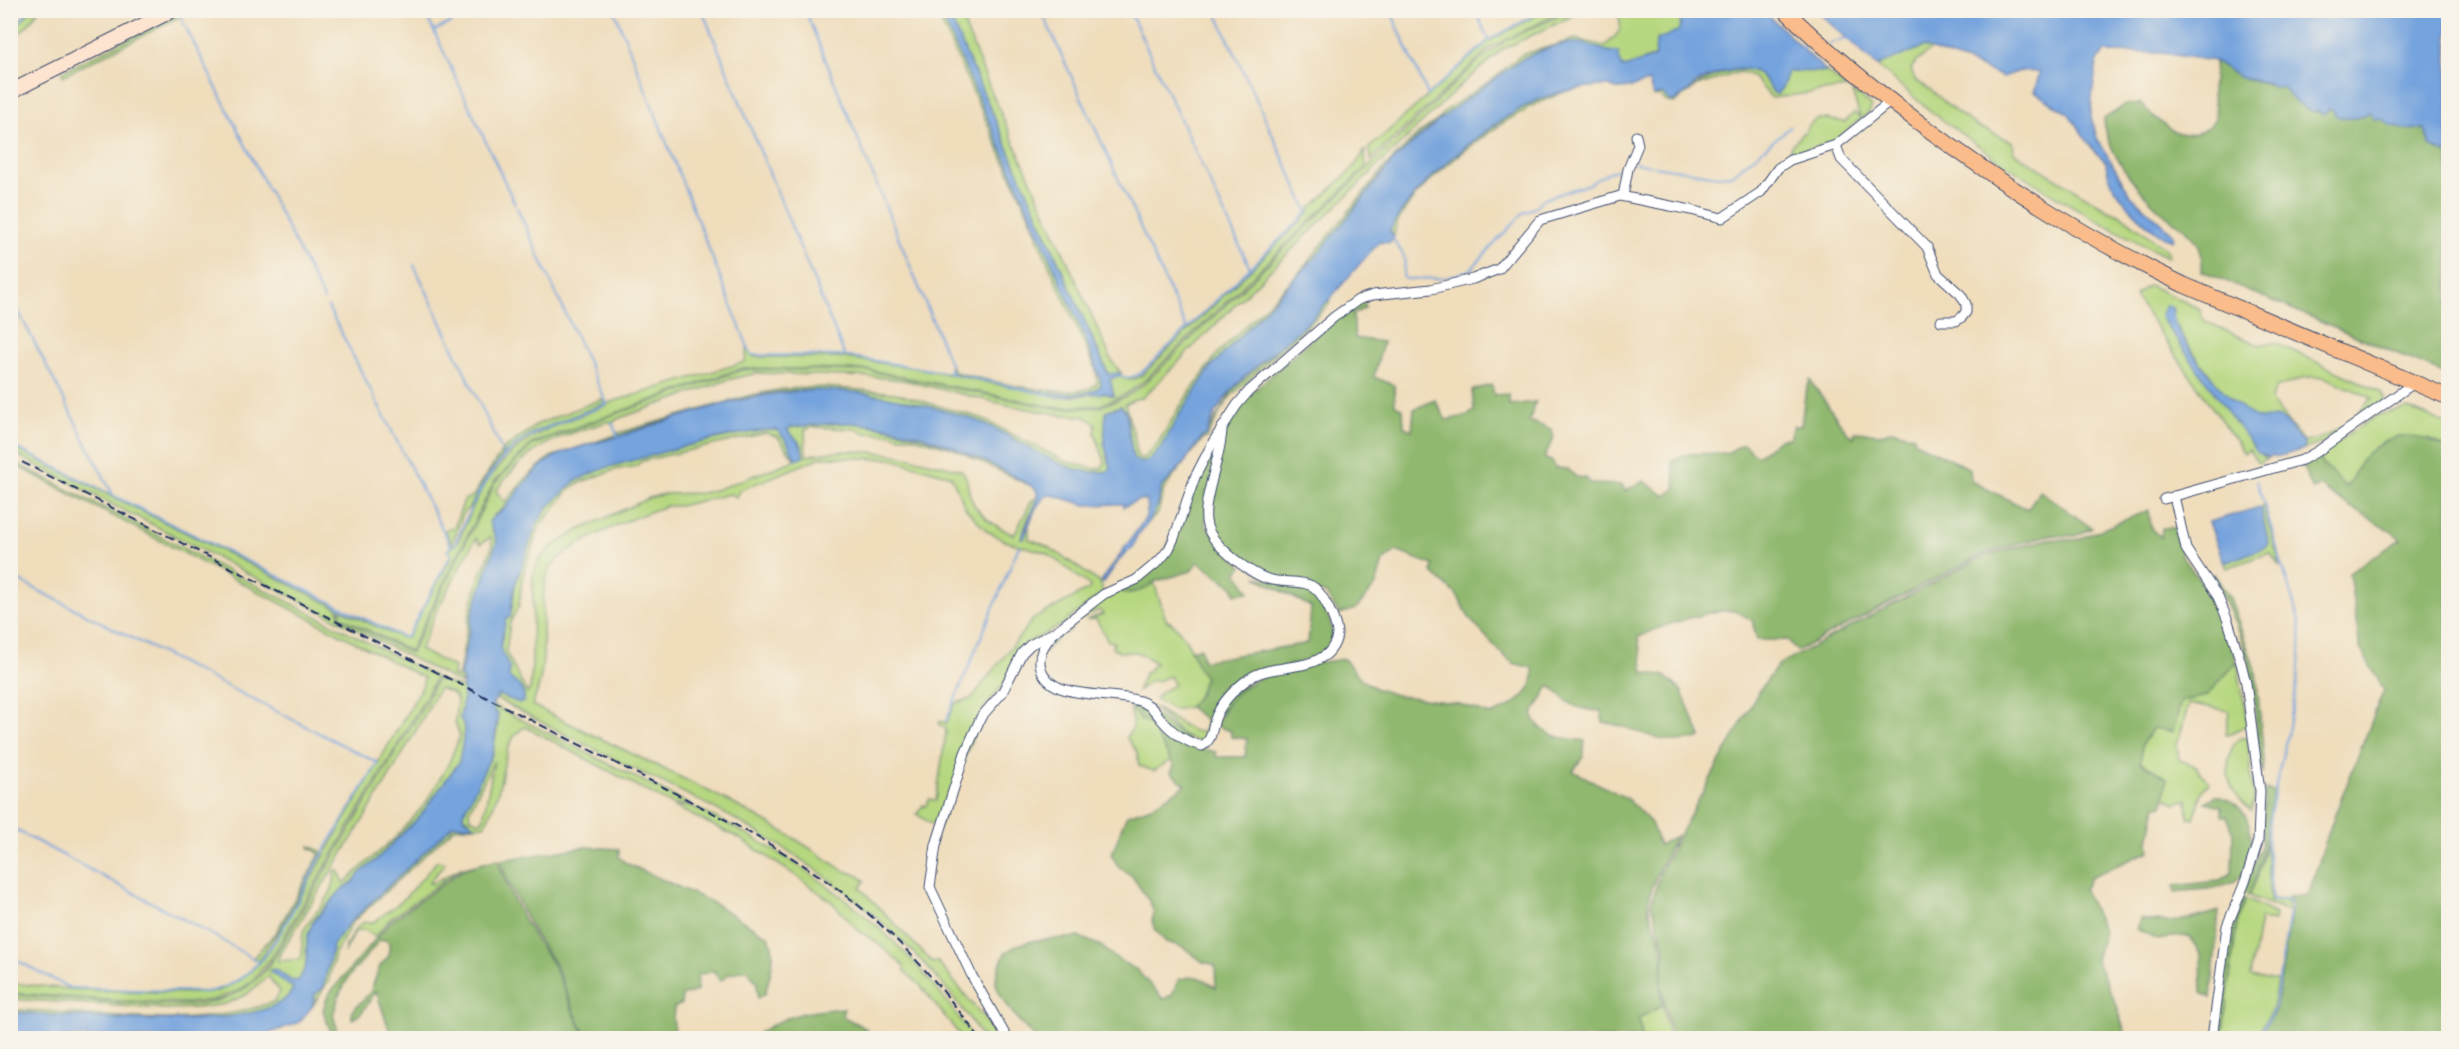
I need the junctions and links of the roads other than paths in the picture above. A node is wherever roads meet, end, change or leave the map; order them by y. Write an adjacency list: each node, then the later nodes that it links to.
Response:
1 (173, 10): 3 (main road)
2 (1785, 10): 4 (highway)
3 (10, 92)
4 (1884, 97): 6 (street); 9 (highway)
5 (1636, 136): 7 (street)
6 (1836, 145): 7 (street); 8 (street)
7 (1623, 196): 11 (street)
8 (1941, 321)
9 (2414, 383): 10 (highway); 12 (street)
10 (2446, 396)
11 (1222, 426): 14 (street); 14 (street)
12 (2174, 496): 13 (street); 16 (street)
13 (2163, 499)
14 (1056, 631): 15 (street)
15 (1007, 1038)
16 (2212, 1038)

